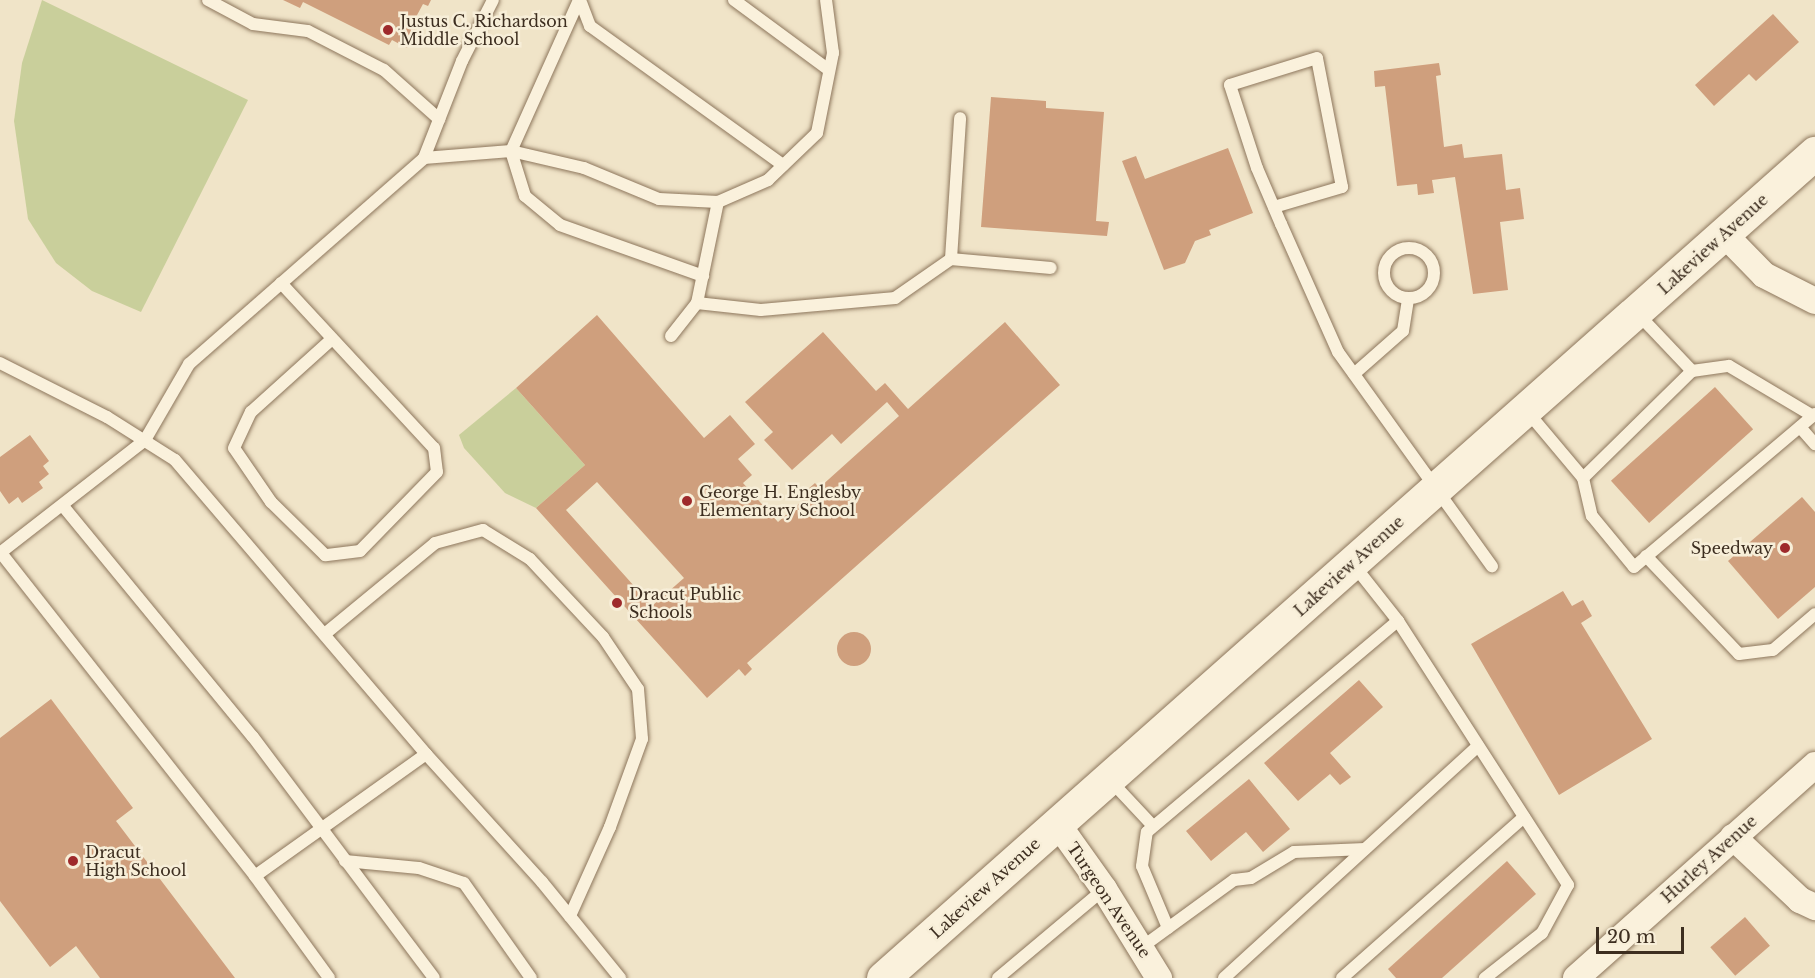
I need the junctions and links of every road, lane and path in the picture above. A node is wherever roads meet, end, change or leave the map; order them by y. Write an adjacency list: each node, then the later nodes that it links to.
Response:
1 (208, 0): 8 (lane)
2 (493, 0): 8 (lane)
3 (580, 0): 9 (lane); 12 (lane)
4 (734, 0): 6 (lane)
5 (826, 0): 6 (lane)
6 (830, 70): 12 (lane)
7 (960, 118): 16 (lane)
8 (440, 119): 11 (lane)
9 (511, 151): 11 (lane); 13 (lane); 18 (lane)
10 (1815, 153): 15 (main road, Lakeview Avenue)
11 (424, 158): 19 (lane)
12 (783, 165): 13 (lane)
13 (717, 202): 18 (lane)
14 (1274, 207): 14 (lane); 28 (lane)
15 (1724, 234): 21 (street); 23 (main road, Lakeview Avenue)
16 (951, 259): 17 (lane); 22 (lane)
17 (1051, 268)
18 (702, 276): 22 (lane)
19 (281, 283): 25 (lane); 32 (lane)
20 (1408, 298): 20 (lane); 28 (lane)
21 (1815, 301)
22 (697, 303): 24 (lane)
23 (1636, 312): 27 (lane); 29 (main road, Lakeview Avenue)
24 (671, 336)
25 (332, 339): 25 (lane)
26 (0, 363): 32 (lane)
27 (1692, 371): 30 (lane); 34 (lane)
28 (1354, 374): 35 (lane)
29 (1525, 409): 34 (lane); 35 (main road, Lakeview Avenue)
30 (1814, 415): 31 (lane)
31 (1800, 427): 33 (lane); 38 (lane)
32 (145, 440): 36 (lane); 43 (lane)
33 (1815, 444)
34 (1583, 478): 38 (lane)
35 (1435, 488): 39 (main road, Lakeview Avenue); 40 (lane)
36 (63, 506): 37 (lane); 51 (lane)
37 (0, 553): 55 (lane)
38 (1646, 556): 41 (lane)
39 (1352, 563): 42 (lane); 47 (main road, Lakeview Avenue)
40 (1492, 566)
41 (1815, 614)
42 (1398, 621): 44 (lane); 50 (lane)
43 (326, 633): 45 (lane); 58 (lane)
44 (1478, 746): 48 (lane); 53 (lane)
45 (426, 754): 51 (lane); 58 (lane)
46 (1815, 765): 52 (street, Hurley Avenue)
47 (1108, 778): 49 (main road, Lakeview Avenue); 50 (lane)
48 (1524, 817): 69 (lane); 70 (lane)
49 (1057, 824): 56 (street, Turgeon Avenue); 65 (main road, Lakeview Avenue)
50 (1154, 826): 59 (lane)
51 (321, 829): 54 (lane); 55 (lane)
52 (1733, 837): 57 (street); 71 (street, Hurley Avenue)
53 (1365, 849): 59 (lane); 68 (lane)
54 (345, 861): 62 (lane); 63 (lane)
55 (255, 876): 61 (lane)
56 (1104, 889): 60 (street, Turgeon Avenue); 66 (lane)
57 (1815, 907)
58 (570, 916): 64 (lane)
59 (1168, 928): 60 (lane)
60 (1142, 947): 67 (street, Turgeon Avenue)
61 (329, 978)
62 (434, 978)
63 (531, 978)
64 (620, 978)
65 (883, 978)
66 (998, 978)
67 (1160, 978)
68 (1224, 978)
69 (1342, 978)
70 (1485, 978)
71 (1576, 978)

